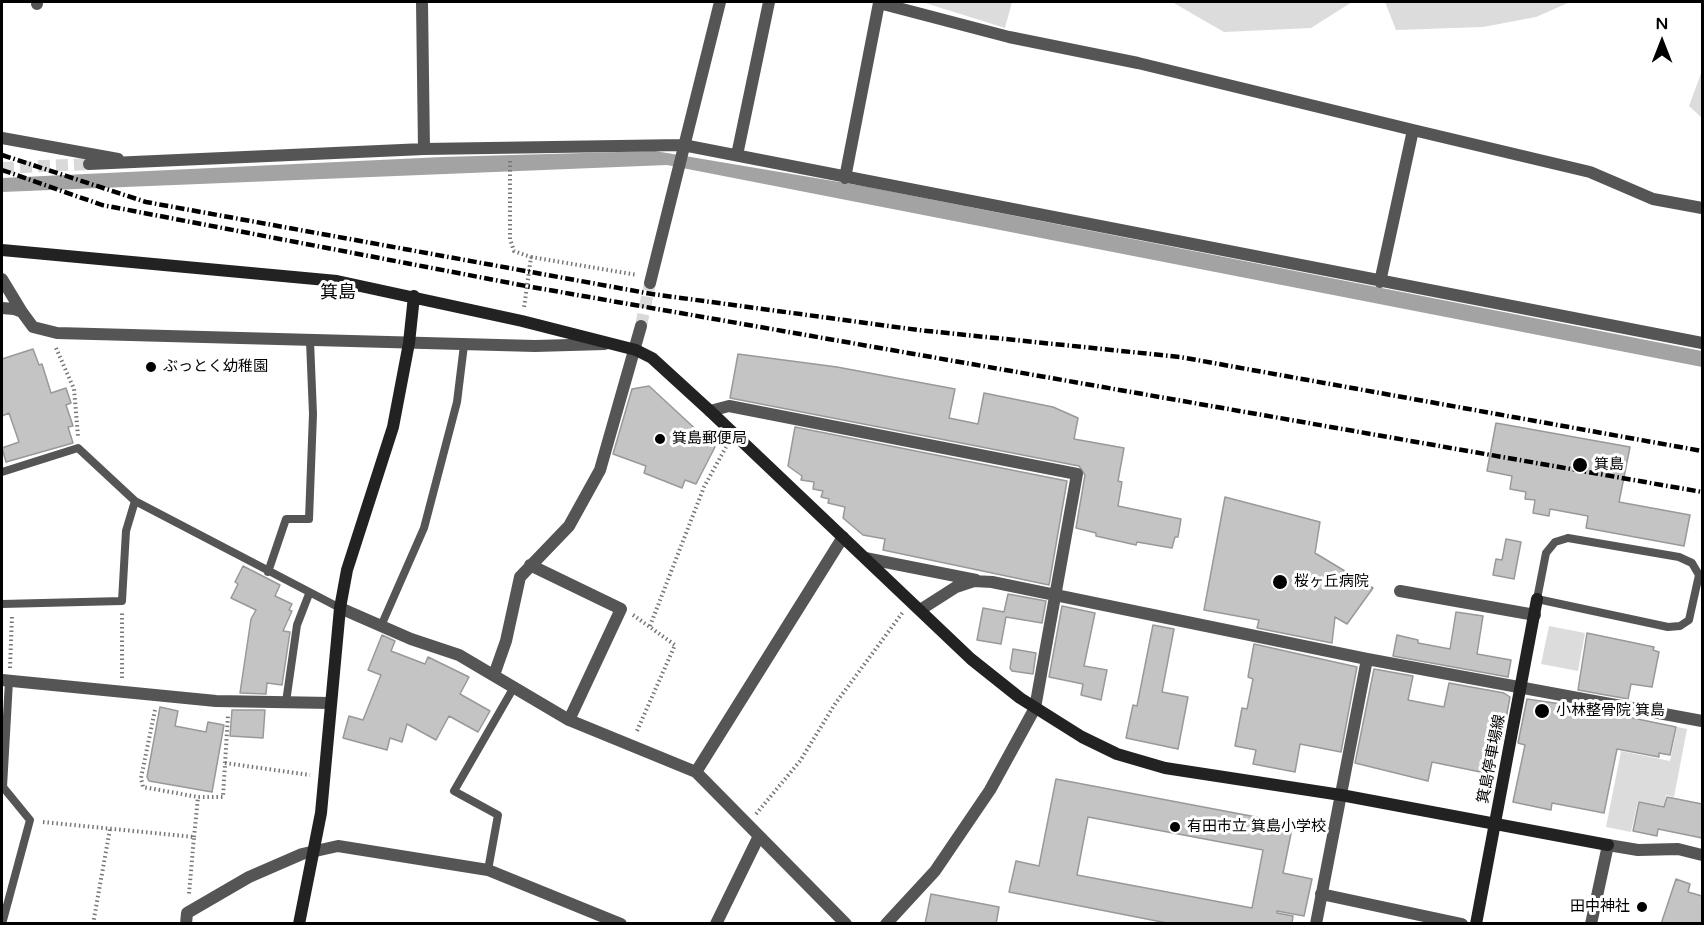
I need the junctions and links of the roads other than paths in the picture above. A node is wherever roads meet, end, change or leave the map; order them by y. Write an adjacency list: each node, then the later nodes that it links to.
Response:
1 (422, 2): 8 (street)
2 (720, 2): 7 (street)
3 (769, 2): 9 (street)
4 (876, 2): 5 (street); 12 (street)
5 (1413, 130): 13 (street); 17 (street)
6 (2, 138): 11 (street)
7 (683, 146): 8 (street); 9 (street); 16 (street)
8 (424, 149): 11 (street)
9 (737, 155): 12 (street)
10 (89, 164): 11 (street)
11 (141, 164)
12 (845, 178): 17 (street)
13 (1702, 208)
14 (2, 250): 18 (street)
15 (2, 279): 20 (street)
16 (650, 280)
17 (1380, 282): 24 (street)
18 (414, 296): 23 (street); 25 (street)
19 (2, 308): 20 (street)
20 (22, 312): 22 (street)
21 (641, 326): 27 (street)
22 (310, 341): 23 (street); 34 (lane)
23 (409, 343): 26 (street); 42 (street)
24 (1702, 343)
25 (618, 344): 26 (street); 27 (street)
26 (464, 345): 44 (lane)
27 (636, 350): 28 (street); 33 (street)
28 (710, 411): 31 (street); 38 (street)
29 (2, 472): 30 (lane)
30 (135, 501): 34 (lane); 40 (lane)
31 (843, 537): 32 (street); 55 (street)
32 (865, 558): 35 (street); 41 (street)
33 (530, 565): 46 (street); 53 (street)
34 (268, 572): 37 (lane)
35 (983, 581): 38 (street); 41 (street)
36 (1400, 591): 43 (street)
37 (309, 594): 42 (lane); 50 (lane)
38 (1056, 594): 45 (street); 52 (street)
39 (1537, 599): 39 (lane); 43 (street, 箕島停車場線)
40 (2, 604)
41 (915, 606): 52 (street)
42 (339, 608): 44 (street); 51 (street)
43 (1535, 615): 48 (street, 箕島停車場線)
44 (381, 626): 46 (street)
45 (1367, 659): 48 (street); 56 (street)
46 (494, 675): 49 (street)
47 (5, 680): 50 (street); 65 (lane)
48 (1521, 686): 54 (street); 57 (street, 箕島停車場線)
49 (514, 687): 53 (street); 62 (lane)
50 (286, 702): 51 (street)
51 (331, 703): 60 (street)
52 (1035, 708): 56 (street); 70 (street)
53 (569, 720): 55 (street)
54 (1702, 721)
55 (696, 772): 58 (street)
56 (1341, 795): 57 (street); 63 (street)
57 (1495, 823): 59 (street); 73 (street, 箕島停車場線)
58 (759, 836): 68 (street); 69 (street)
59 (1608, 845): 61 (street); 74 (street)
60 (315, 850): 62 (street); 64 (street); 66 (street)
61 (1702, 855)
62 (488, 870): 67 (street)
63 (1321, 894): 71 (street); 72 (street)
64 (187, 918)
65 (2, 919)
66 (299, 924)
67 (621, 924)
68 (716, 924)
69 (846, 924)
70 (886, 924)
71 (1316, 924)
72 (1462, 924)
73 (1476, 924)
74 (1591, 924)

